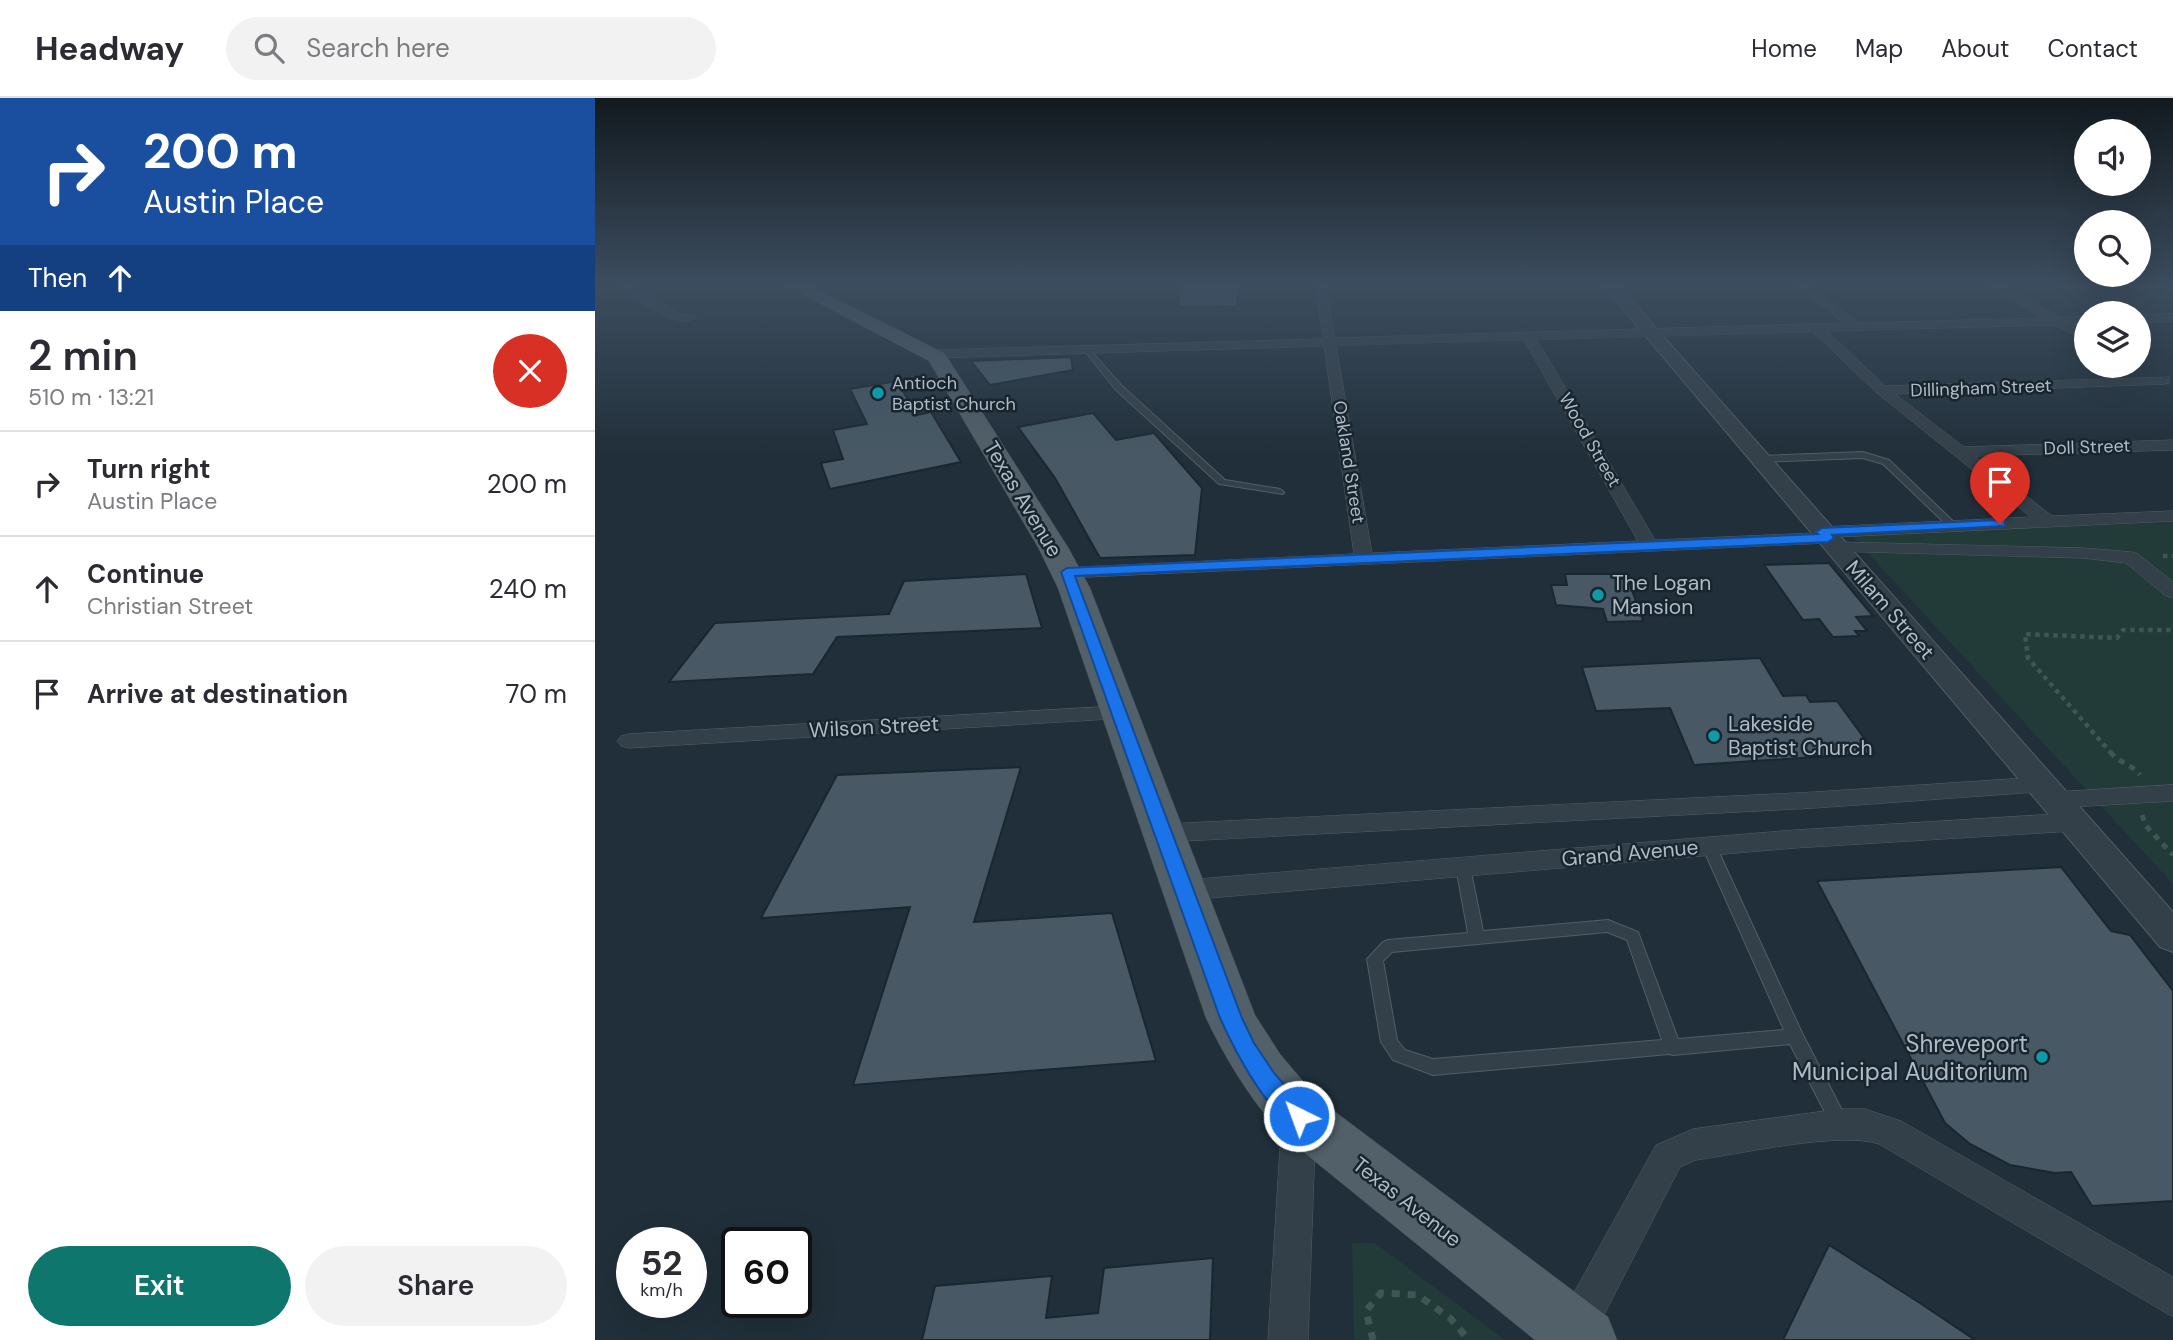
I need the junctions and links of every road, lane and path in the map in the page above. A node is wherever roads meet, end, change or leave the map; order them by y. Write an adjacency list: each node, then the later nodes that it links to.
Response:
1 (908, 341): 8 (main road)
2 (1363, 341): 6 (street)
3 (1531, 341): 20 (street, Wood Street)
4 (1658, 341): 14 (street, Milam Street)
5 (1830, 341): 11 (street)
6 (1329, 342): 7 (street); 23 (street, Oakland Street)
7 (1087, 350): 8 (street); 15 (lane)
8 (934, 354): 24 (main road, Texas Avenue)
9 (2151, 373): 10 (street)
10 (2169, 383): 11 (street, Dillingham Street)
11 (1882, 390): 13 (street)
12 (2173, 445): 13 (street, Doll Street)
13 (1959, 452): 17 (street)
14 (1759, 458): 18 (lane); 19 (street, Milam Street)
15 (1280, 492)
16 (2173, 516): 17 (street)
17 (2048, 522): 18 (street)
18 (1953, 526): 19 (street)
19 (1829, 539): 20 (street); 25 (street); 29 (street, Milam Street)
20 (1649, 545): 23 (street)
21 (2159, 556): 22 (path)
22 (2173, 556)
23 (1364, 558): 24 (street)
24 (1067, 572): 27 (main road, Texas Avenue)
25 (2173, 592)
26 (2173, 630): 30 (path)
27 (1119, 713): 28 (street, Wilson Street); 32 (main road, Texas Avenue)
28 (629, 741)
29 (2048, 792): 30 (street, Grand Avenue); 31 (street, Milam Street); 32 (street, Grand Avenue)
30 (2157, 800): 34 (path)
31 (2074, 822): 33 (street, Grand Avenue); 37 (street, Milam Street)
32 (1165, 833): 36 (main road, Texas Avenue)
33 (1709, 846): 35 (street, Grand Avenue); 39 (lane)
34 (2173, 855)
35 (1463, 867): 36 (street, Grand Avenue); 38 (lane)
36 (1186, 890): 41 (main road, Texas Avenue)
37 (2173, 937)
38 (1477, 938): 40 (lane); 40 (lane)
39 (1795, 1036): 40 (lane); 42 (lane)
40 (1672, 1048)
41 (1299, 1116): 44 (main road, Texas Avenue); 45 (street)
42 (1840, 1124): 43 (street); 44 (street)
43 (2173, 1298)
44 (1580, 1336)
45 (1288, 1340)
46 (1373, 1340): 47 (path)
47 (1468, 1340)

